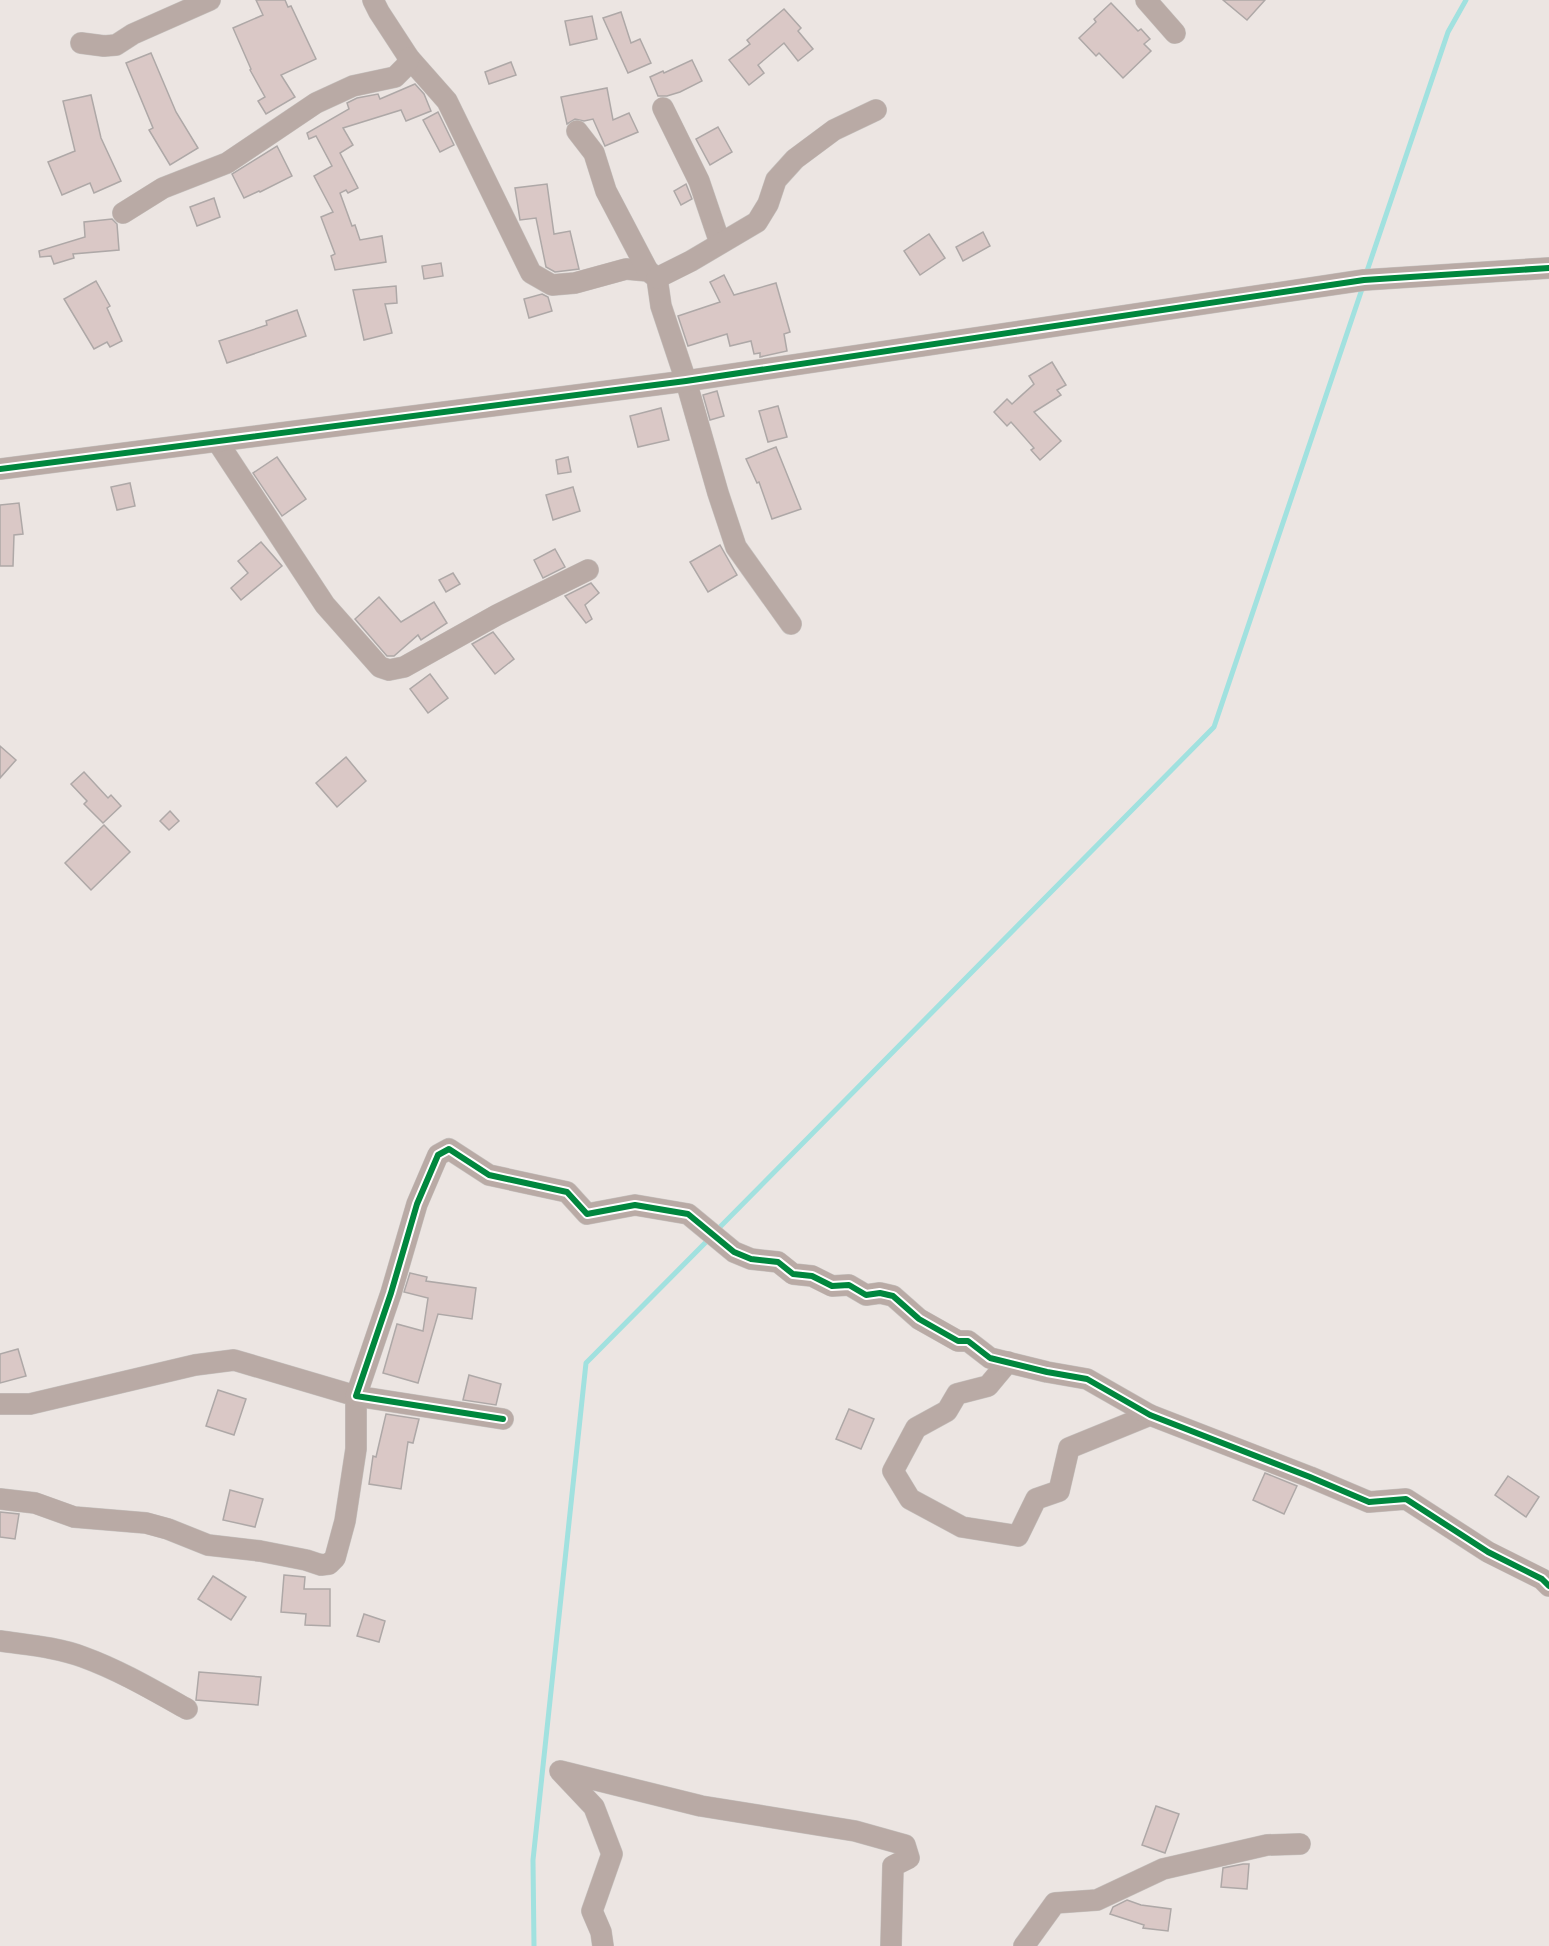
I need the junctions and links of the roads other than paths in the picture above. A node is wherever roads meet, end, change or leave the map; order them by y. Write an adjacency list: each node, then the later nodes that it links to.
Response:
1 (210, 0): 5 (street)
2 (373, 0): 6 (street)
3 (1146, 0): 4 (street)
4 (1175, 33)
5 (81, 43)
6 (409, 58): 10 (street); 13 (street)
7 (663, 108): 11 (street)
8 (876, 110): 11 (street)
9 (577, 131): 13 (street)
10 (123, 213)
11 (720, 243): 13 (street)
12 (1549, 268): 14 (street)
13 (653, 275): 14 (street)
14 (686, 381): 15 (street); 18 (street)
15 (217, 441): 16 (street); 17 (street)
16 (0, 469)
17 (588, 570)
18 (792, 624)
19 (1008, 1362): 20 (street); 22 (street); 22 (street)
20 (356, 1396): 21 (street); 23 (street); 24 (street)
21 (0, 1404)
22 (1150, 1415): 25 (street)
23 (503, 1419)
24 (0, 1498)
25 (1549, 1586)
26 (0, 1641): 27 (street)
27 (187, 1709)
28 (1300, 1844): 31 (street)
29 (603, 1946): 30 (street)
30 (891, 1946)
31 (1024, 1946)

